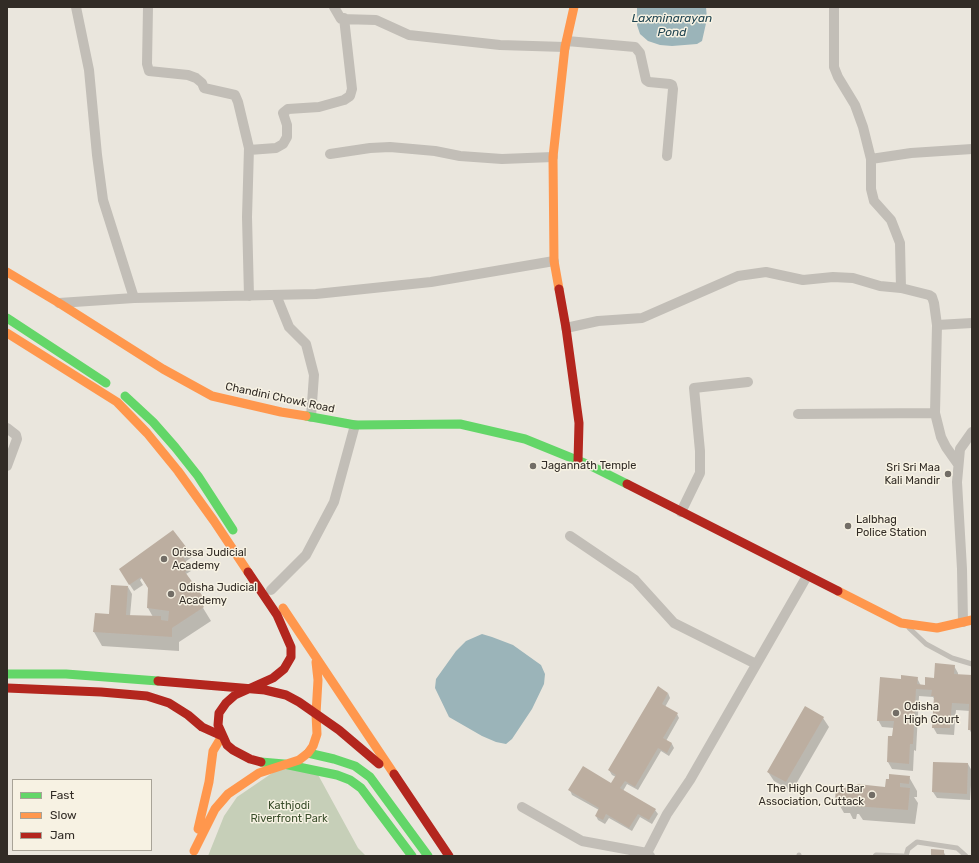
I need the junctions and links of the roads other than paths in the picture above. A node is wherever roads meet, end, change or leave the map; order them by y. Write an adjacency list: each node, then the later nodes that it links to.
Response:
1 (76, 7): 19 (street)
2 (148, 7): 9 (street)
3 (334, 7): 6 (street)
4 (574, 7): 7 (main road)
5 (834, 7): 13 (street)
6 (344, 18): 7 (street); 9 (street)
7 (566, 44): 11 (street); 12 (main road)
8 (972, 149): 13 (street)
9 (248, 150): 18 (street)
10 (330, 154): 12 (street)
11 (667, 156)
12 (553, 157): 14 (main road)
13 (871, 159): 16 (street)
14 (554, 261): 17 (street); 24 (main road)
15 (7, 272): 20 (main road, Chandini Chowk Road)
16 (901, 288): 23 (street); 24 (street)
17 (276, 295): 18 (street); 29 (street)
18 (249, 296): 19 (street)
19 (134, 298): 20 (street)
20 (60, 303): 29 (main road, Chandini Chowk Road)
21 (7, 318): 37 (main road)
22 (972, 323): 23 (street)
23 (936, 325): 27 (street)
24 (566, 328): 33 (main road)
25 (7, 333): 48 (main road)
26 (748, 382): 36 (street)
27 (935, 413): 28 (street); 34 (street)
28 (798, 414)
29 (311, 417): 30 (main road, Chandini Chowk Road)
30 (355, 425): 33 (main road, Chandini Chowk Road); 40 (street)
31 (7, 428): 35 (street)
32 (972, 432): 34 (street)
33 (578, 461): 36 (main road, Chandini Chowk Road)
34 (958, 464): 41 (street)
35 (7, 466)
36 (681, 512): 39 (main road, Chandini Chowk Road)
37 (237, 536)
38 (570, 536): 44 (street)
39 (807, 576): 42 (main road, Chandini Chowk Road); 44 (street)
40 (269, 586): 43 (main road)
41 (968, 621): 42 (main road, Chandini Chowk Road)
42 (904, 624): 45 (lane)
43 (315, 658): 49 (main road); 53 (main road)
44 (756, 664): 57 (street)
45 (972, 664)
46 (7, 674): 48 (main road)
47 (7, 688): 50 (main road)
48 (248, 690): 49 (main road); 50 (main road)
49 (316, 714): 51 (main road); 53 (main road)
50 (222, 736): 52 (main road); 56 (main road)
51 (308, 753): 52 (main road); 59 (main road)
52 (284, 764): 56 (main road); 58 (main road)
53 (399, 783): 60 (main road)
54 (522, 807): 55 (street)
55 (622, 852): 57 (street)
56 (193, 853)
57 (648, 854)
58 (412, 856)
59 (428, 856)
60 (449, 856)
61 (875, 856): 62 (lane)
62 (904, 856): 63 (lane)
63 (966, 856)

